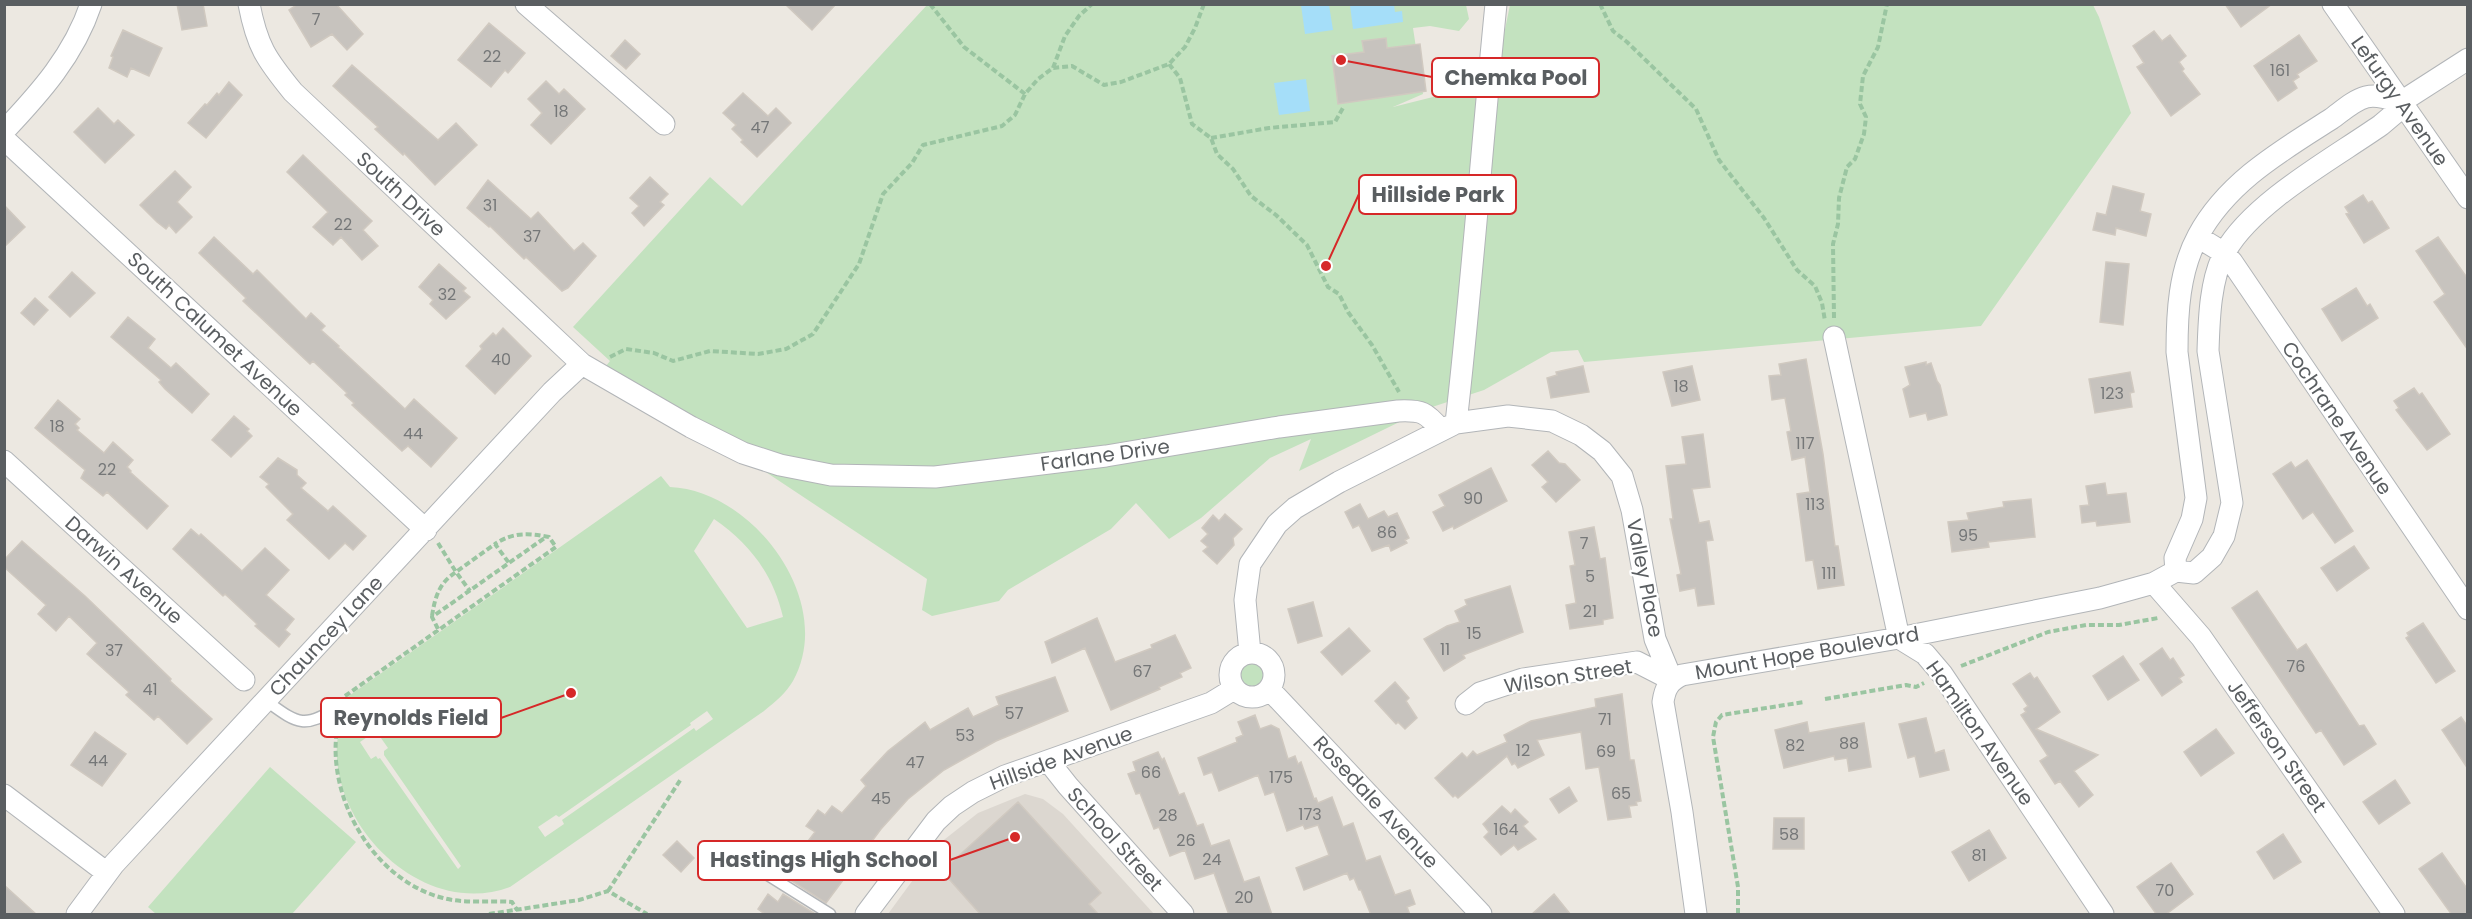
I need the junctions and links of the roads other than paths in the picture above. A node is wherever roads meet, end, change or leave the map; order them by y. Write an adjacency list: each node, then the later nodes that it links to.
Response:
1 (91, 4): 9 (street)
2 (249, 4): 15 (street, South Drive)
3 (526, 4): 8 (street)
4 (1496, 4): 16 (street)
5 (2333, 4): 7 (street, Lefurgy Avenue)
6 (2468, 59): 7 (street, Mount Hope Boulevard)
7 (2401, 102): 11 (street, Lefurgy Avenue); 12 (street); 13 (street, Mount Hope Boulevard)
8 (664, 124)
9 (4, 131)
10 (4, 139): 18 (street, South Calumet Avenue)
11 (2468, 198)
12 (2198, 237): 13 (street, Cochrane Avenue); 19 (street)
13 (2224, 253): 19 (street, Mount Hope Boulevard); 21 (street, Cochrane Avenue)
14 (1834, 337): 22 (street)
15 (588, 368): 16 (street, Farlane Drive); 18 (street, Chauncey Lane)
16 (1449, 427): 23 (street); 25 (street, Valley Place)
17 (4, 461): 24 (street, Darwin Avenue)
18 (432, 536): 28 (street, Chauncey Lane)
19 (2176, 571): 20 (street, Mount Hope Boulevard)
20 (2154, 583): 22 (street, Mount Hope Boulevard); 42 (street, Jefferson Street)
21 (2468, 609)
22 (1899, 638): 25 (street, Mount Hope Boulevard); 41 (street, Hamilton Avenue)
23 (1250, 653): 26 (street); 27 (street)
24 (244, 680)
25 (1672, 680): 29 (street, Wilson Street); 40 (street, Mount Hope Boulevard)
26 (1234, 689): 27 (street); 31 (street, Hillside Avenue)
27 (1270, 690): 39 (street, Rosedale Avenue)
28 (265, 700): 30 (lane); 34 (street, Chauncey Lane)
29 (1466, 704)
30 (337, 708)
31 (1049, 762): 37 (street, Hillside Avenue); 38 (street, School Street)
32 (4, 795): 34 (street)
33 (731, 852): 36 (lane)
34 (107, 873): 35 (street, Chauncey Lane)
35 (77, 915)
36 (830, 915)
37 (867, 915)
38 (1183, 915)
39 (1481, 915)
40 (1696, 915)
41 (2103, 915)
42 (2394, 915)

